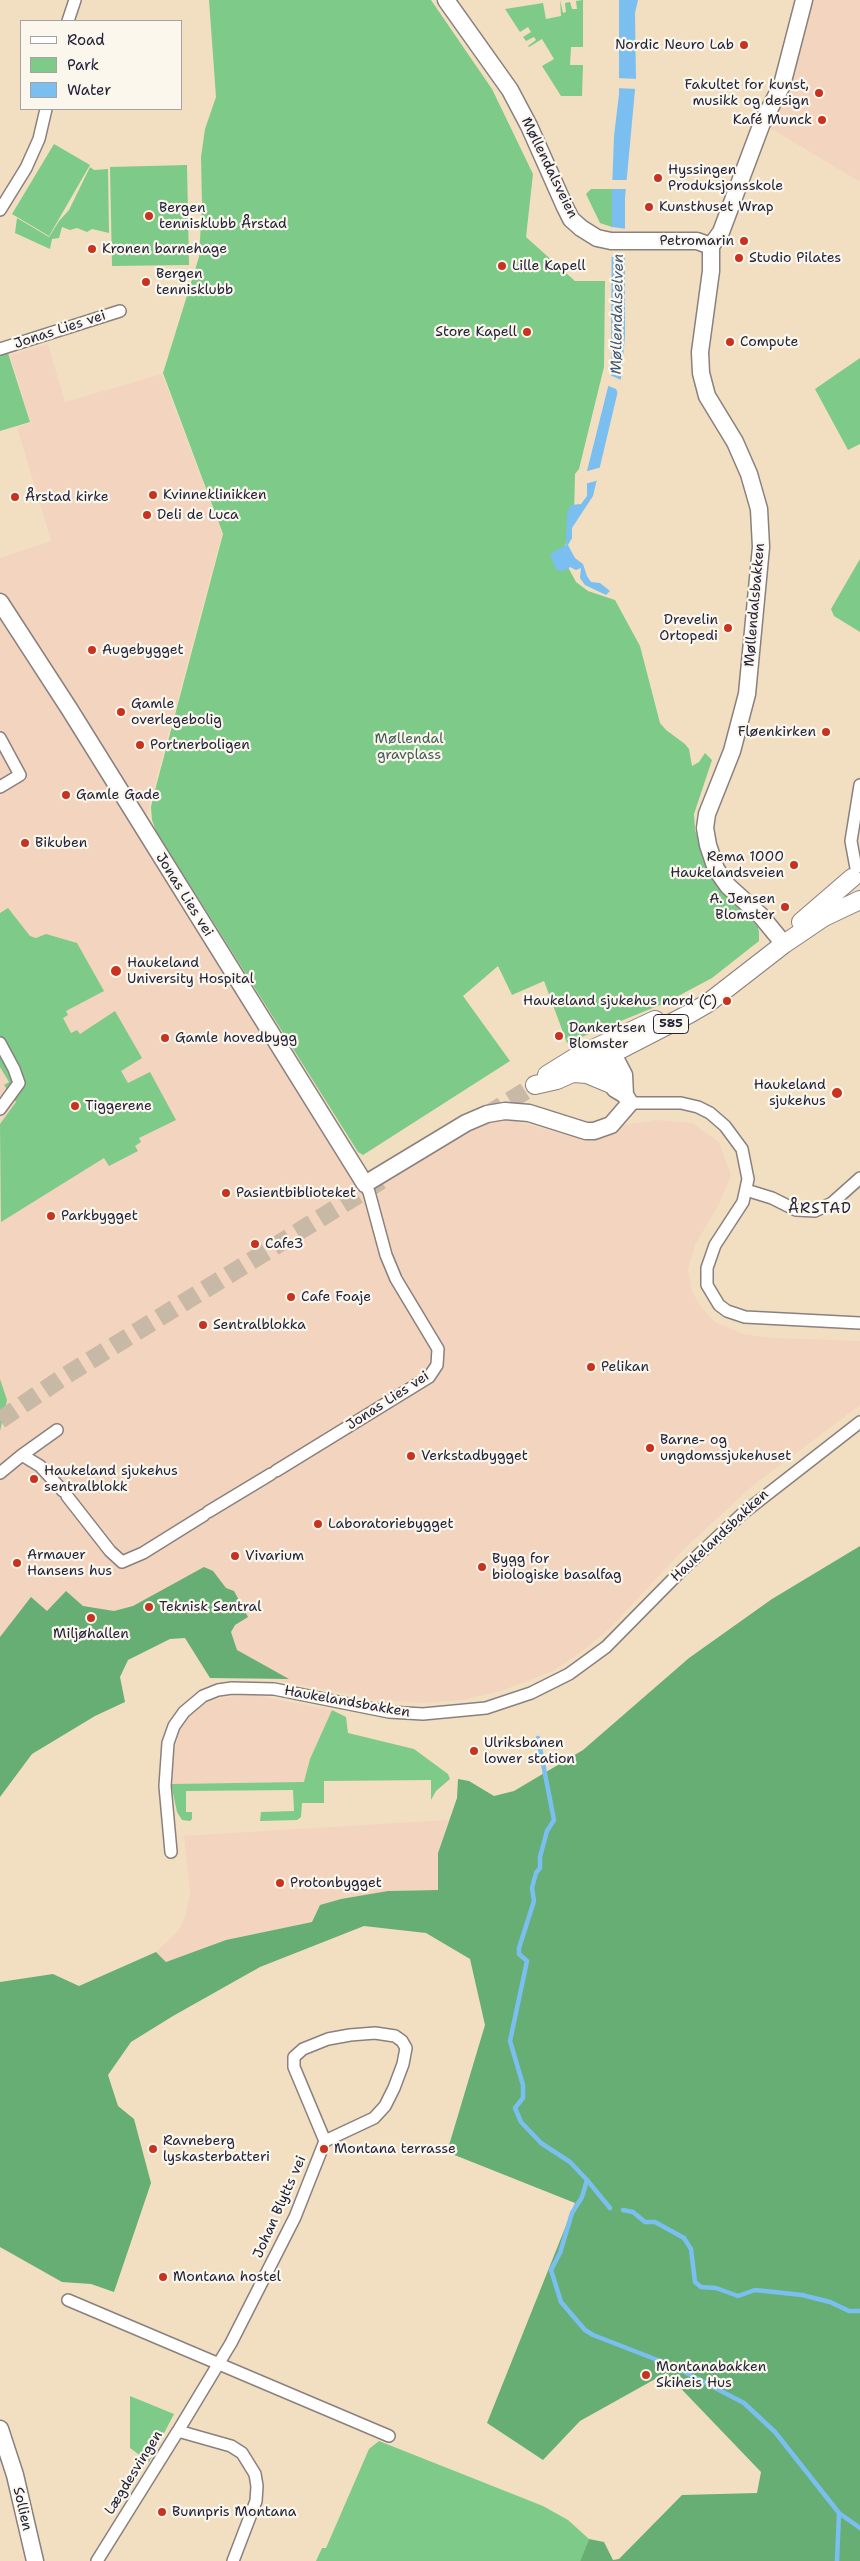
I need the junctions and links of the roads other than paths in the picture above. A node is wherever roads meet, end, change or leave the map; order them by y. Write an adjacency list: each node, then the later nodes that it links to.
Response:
1 (75, 0): 4 (street)
2 (446, 0): 7 (street, Møllendalsveien)
3 (804, 0): 7 (street)
4 (68, 20)
5 (46, 110): 6 (street)
6 (0, 210)
7 (711, 246): 17 (street, Møllendalsbakken)
8 (120, 311): 9 (street, Jonas Lies vei)
9 (0, 349)
10 (1, 605): 25 (street, Jonas Lies vei)
11 (0, 738): 13 (street)
12 (860, 785): 14 (street)
13 (0, 787)
14 (857, 827): 15 (street)
15 (856, 870): 16 (main road, 585); 17 (main road, 585)
16 (860, 900): 17 (main road, 585)
17 (784, 944): 19 (main road, 585)
18 (0, 1043): 23 (street)
19 (604, 1054): 20 (main road, 585); 20 (main road, 585); 21 (street); 22 (street)
20 (574, 1073): 21 (main road)
21 (611, 1084): 22 (street)
22 (628, 1099): 25 (street); 26 (street)
23 (0, 1109)
24 (860, 1178): 26 (street)
25 (365, 1184): 30 (street, Jonas Lies vei)
26 (746, 1190): 27 (street)
27 (860, 1324)
28 (860, 1422): 32 (street, Haukelandsbakken)
29 (57, 1430): 30 (street)
30 (22, 1455): 31 (street)
31 (0, 1473)
32 (170, 1852)
33 (325, 2141): 33 (street); 35 (street, Johan Blytts vei)
34 (68, 2300): 35 (street)
35 (220, 2365): 37 (street, Johan Blytts vei); 38 (street)
36 (0, 2429): 39 (street, Sollien)
37 (178, 2431): 40 (street, Lægdesvingen); 41 (street, Lægdesvingen)
38 (389, 2436)
39 (35, 2561)
40 (96, 2561)
41 (232, 2561)

